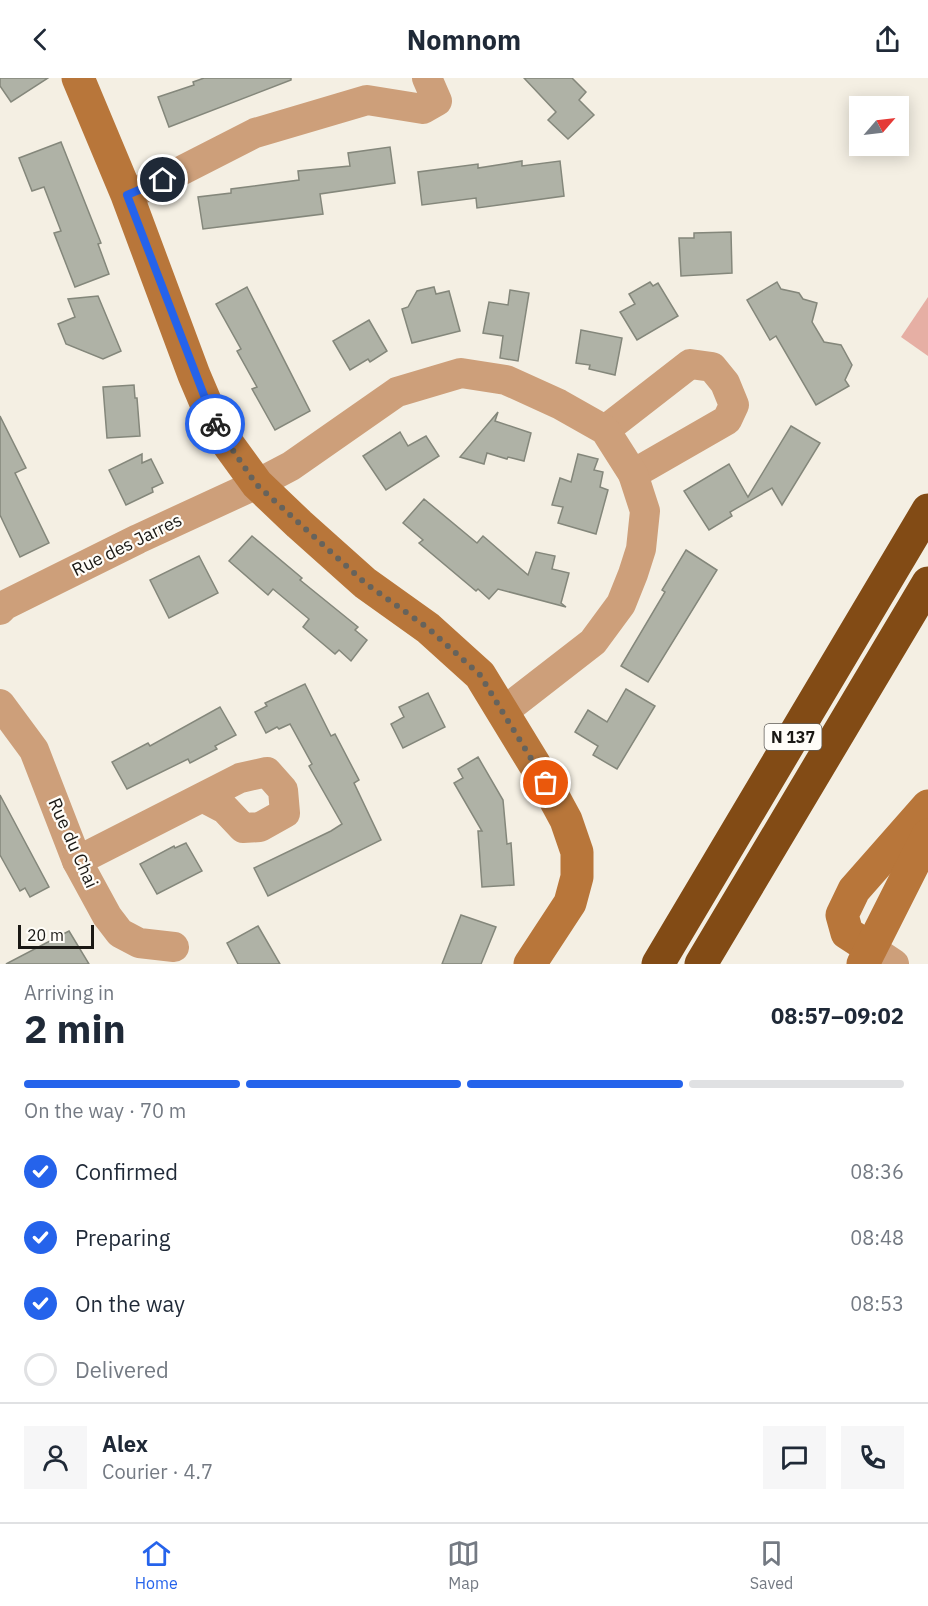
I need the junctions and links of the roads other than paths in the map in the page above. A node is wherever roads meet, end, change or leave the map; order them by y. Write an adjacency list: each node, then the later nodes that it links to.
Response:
1 (78, 78): 4 (street)
2 (427, 78): 3 (street)
3 (365, 89): 4 (street)
4 (127, 195): 7 (street)
5 (605, 430): 6 (street); 6 (street); 7 (street, Rue des Jarres)
6 (633, 474): 12 (street)
7 (256, 484): 10 (street, Rue des Jarres); 12 (street)
8 (928, 510): 20 (highway, N 137)
9 (928, 583): 21 (highway, N 137)
10 (2, 603)
11 (0, 704): 16 (street, Rue du Chai)
12 (503, 712): 19 (street)
13 (204, 798): 16 (street)
14 (928, 806): 18 (street)
15 (928, 835): 18 (street)
16 (77, 861): 17 (street, Rue du Chai)
17 (174, 947)
18 (876, 959)
19 (530, 964)
20 (658, 964)
21 (701, 964)

